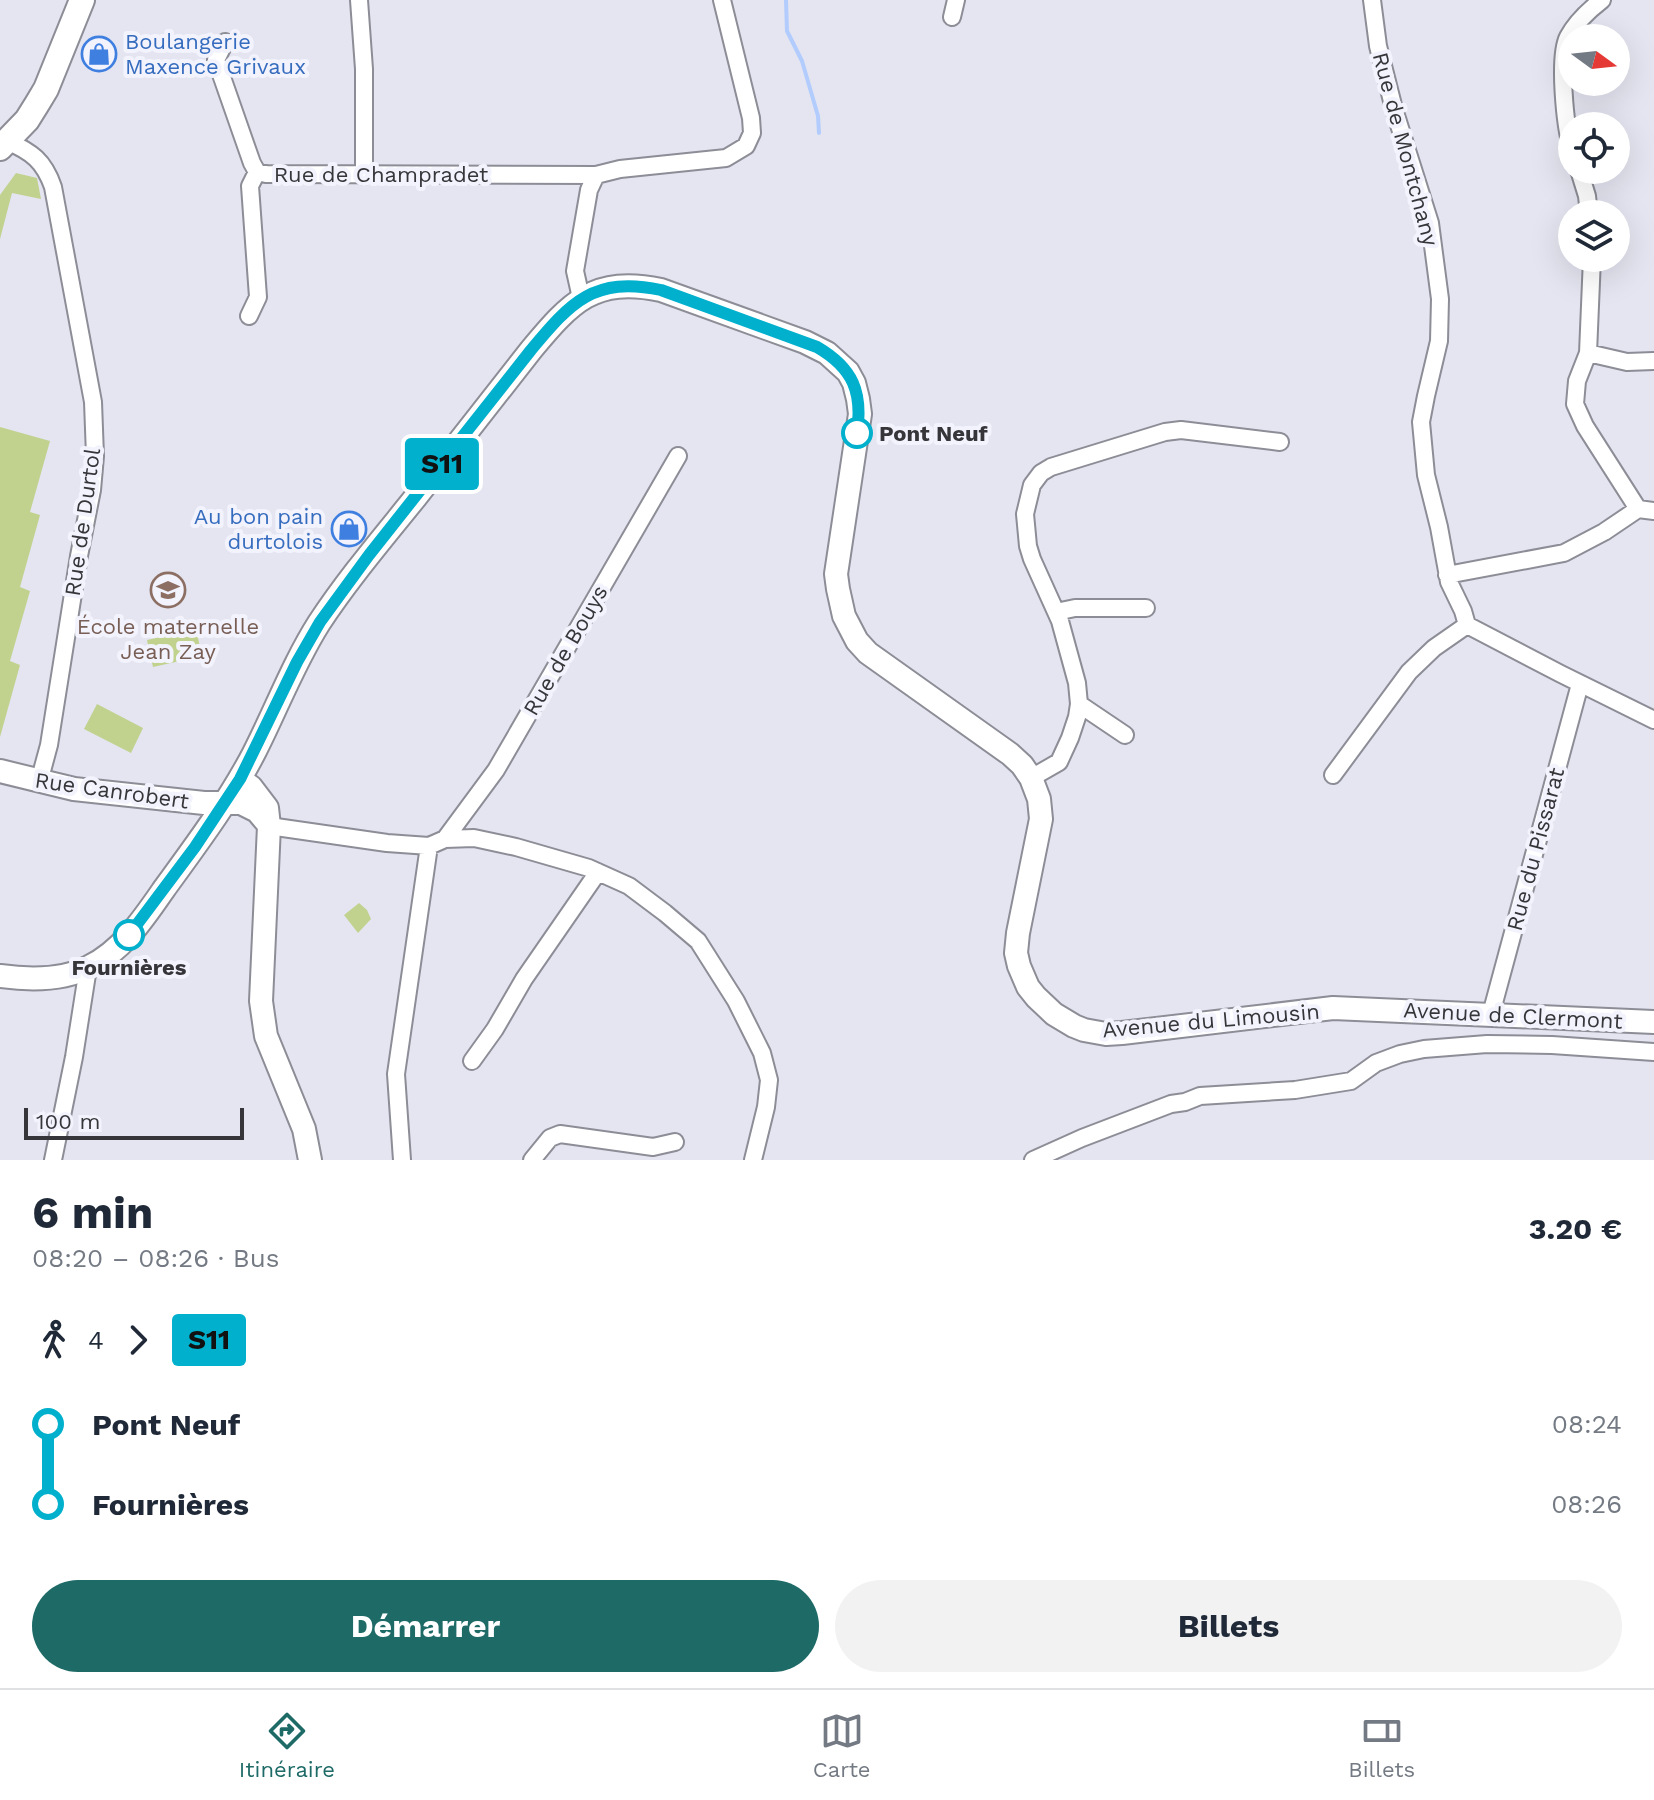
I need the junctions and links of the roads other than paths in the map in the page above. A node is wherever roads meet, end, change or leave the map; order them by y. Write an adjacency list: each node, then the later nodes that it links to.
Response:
1 (82, 0): 10 (main road)
2 (359, 0): 14 (street)
3 (722, 0): 13 (street, Rue de Champradet)
4 (956, 0): 7 (street)
5 (1372, 0): 23 (street, Rue de Montchany)
6 (1602, 0): 9 (street)
7 (952, 17)
8 (225, 42): 12 (street, Rue de Champradet)
9 (1566, 112)
10 (7, 145): 11 (main road); 35 (street, Rue de Durtol)
11 (0, 166)
12 (257, 172): 14 (street, Rue de Champradet); 17 (street)
13 (596, 175): 14 (street, Rue de Champradet); 16 (street)
14 (364, 176)
15 (1591, 272): 18 (street)
16 (581, 298): 33 (main road, Avenue du Limousin); 34 (main road, Avenue du Limousin)
17 (249, 316)
18 (1588, 353): 19 (street); 22 (street)
19 (1654, 361)
20 (1280, 442): 25 (street)
21 (678, 456): 38 (street, Rue de Bouys)
22 (1646, 510): 23 (street)
23 (1447, 575): 26 (street, Rue de Montchany)
24 (1146, 608): 25 (street)
25 (1056, 612): 28 (street)
26 (1467, 625): 27 (street); 32 (street)
27 (1580, 684): 29 (street); 44 (street, Rue du Pissarat)
28 (1079, 704): 30 (street); 33 (street)
29 (1654, 720)
30 (1125, 735)
31 (0, 771): 35 (main road, Rue Canrobert)
32 (1333, 775)
33 (1031, 778): 43 (main road, Avenue du Limousin)
34 (240, 779): 36 (main road, Avenue du Limousin); 37 (main road)
35 (39, 782): 36 (main road, Rue Canrobert)
36 (225, 803): 37 (main road, Rue Canrobert); 41 (main road, Avenue du Limousin)
37 (269, 826): 39 (street); 50 (main road)
38 (445, 839): 39 (street); 40 (street)
39 (429, 846): 51 (street)
40 (598, 872): 47 (street); 53 (street)
41 (88, 968): 42 (main road, Avenue du Limousin); 49 (street)
42 (0, 976)
43 (1372, 1009): 44 (main road, Avenue de Clermont)
44 (1491, 1014): 45 (main road, Avenue de Clermont)
45 (1654, 1022)
46 (1654, 1052): 54 (street)
47 (472, 1061)
48 (675, 1142): 52 (street)
49 (53, 1160)
50 (310, 1160)
51 (402, 1160)
52 (532, 1160)
53 (753, 1160)
54 (1033, 1160)

